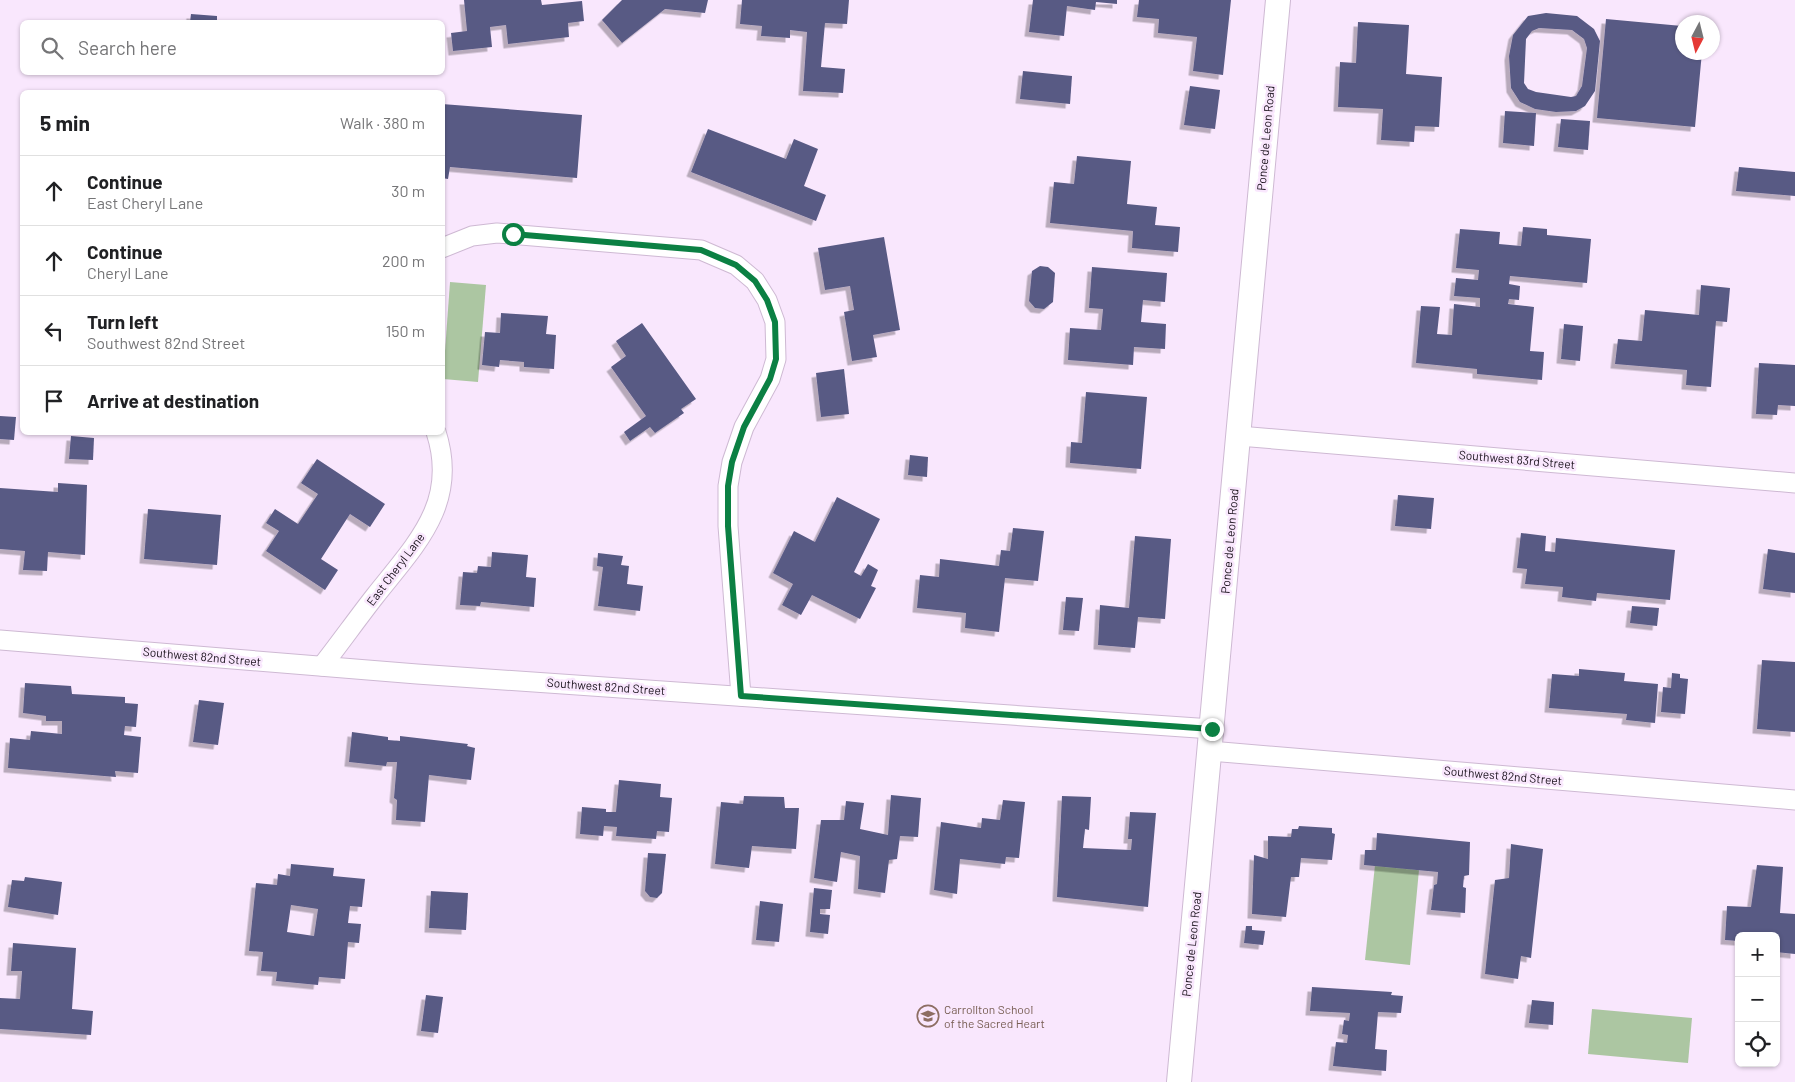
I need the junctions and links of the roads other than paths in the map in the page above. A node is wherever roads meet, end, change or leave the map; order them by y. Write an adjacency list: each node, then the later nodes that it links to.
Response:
1 (1278, 0): 4 (street, Ponce de Leon Road)
2 (445, 247): 8 (street)
3 (437, 435): 7 (street, East Cheryl Lane)
4 (1239, 436): 5 (street, Southwest 83rd Street); 9 (street, Ponce de Leon Road)
5 (1795, 483)
6 (0, 640): 7 (street, Southwest 82nd Street)
7 (322, 666): 8 (street, Southwest 82nd Street)
8 (741, 696): 9 (street, Southwest 82nd Street)
9 (1211, 740): 10 (street, Southwest 82nd Street); 11 (street, Ponce de Leon Road)
10 (1795, 800)
11 (1179, 1082)

